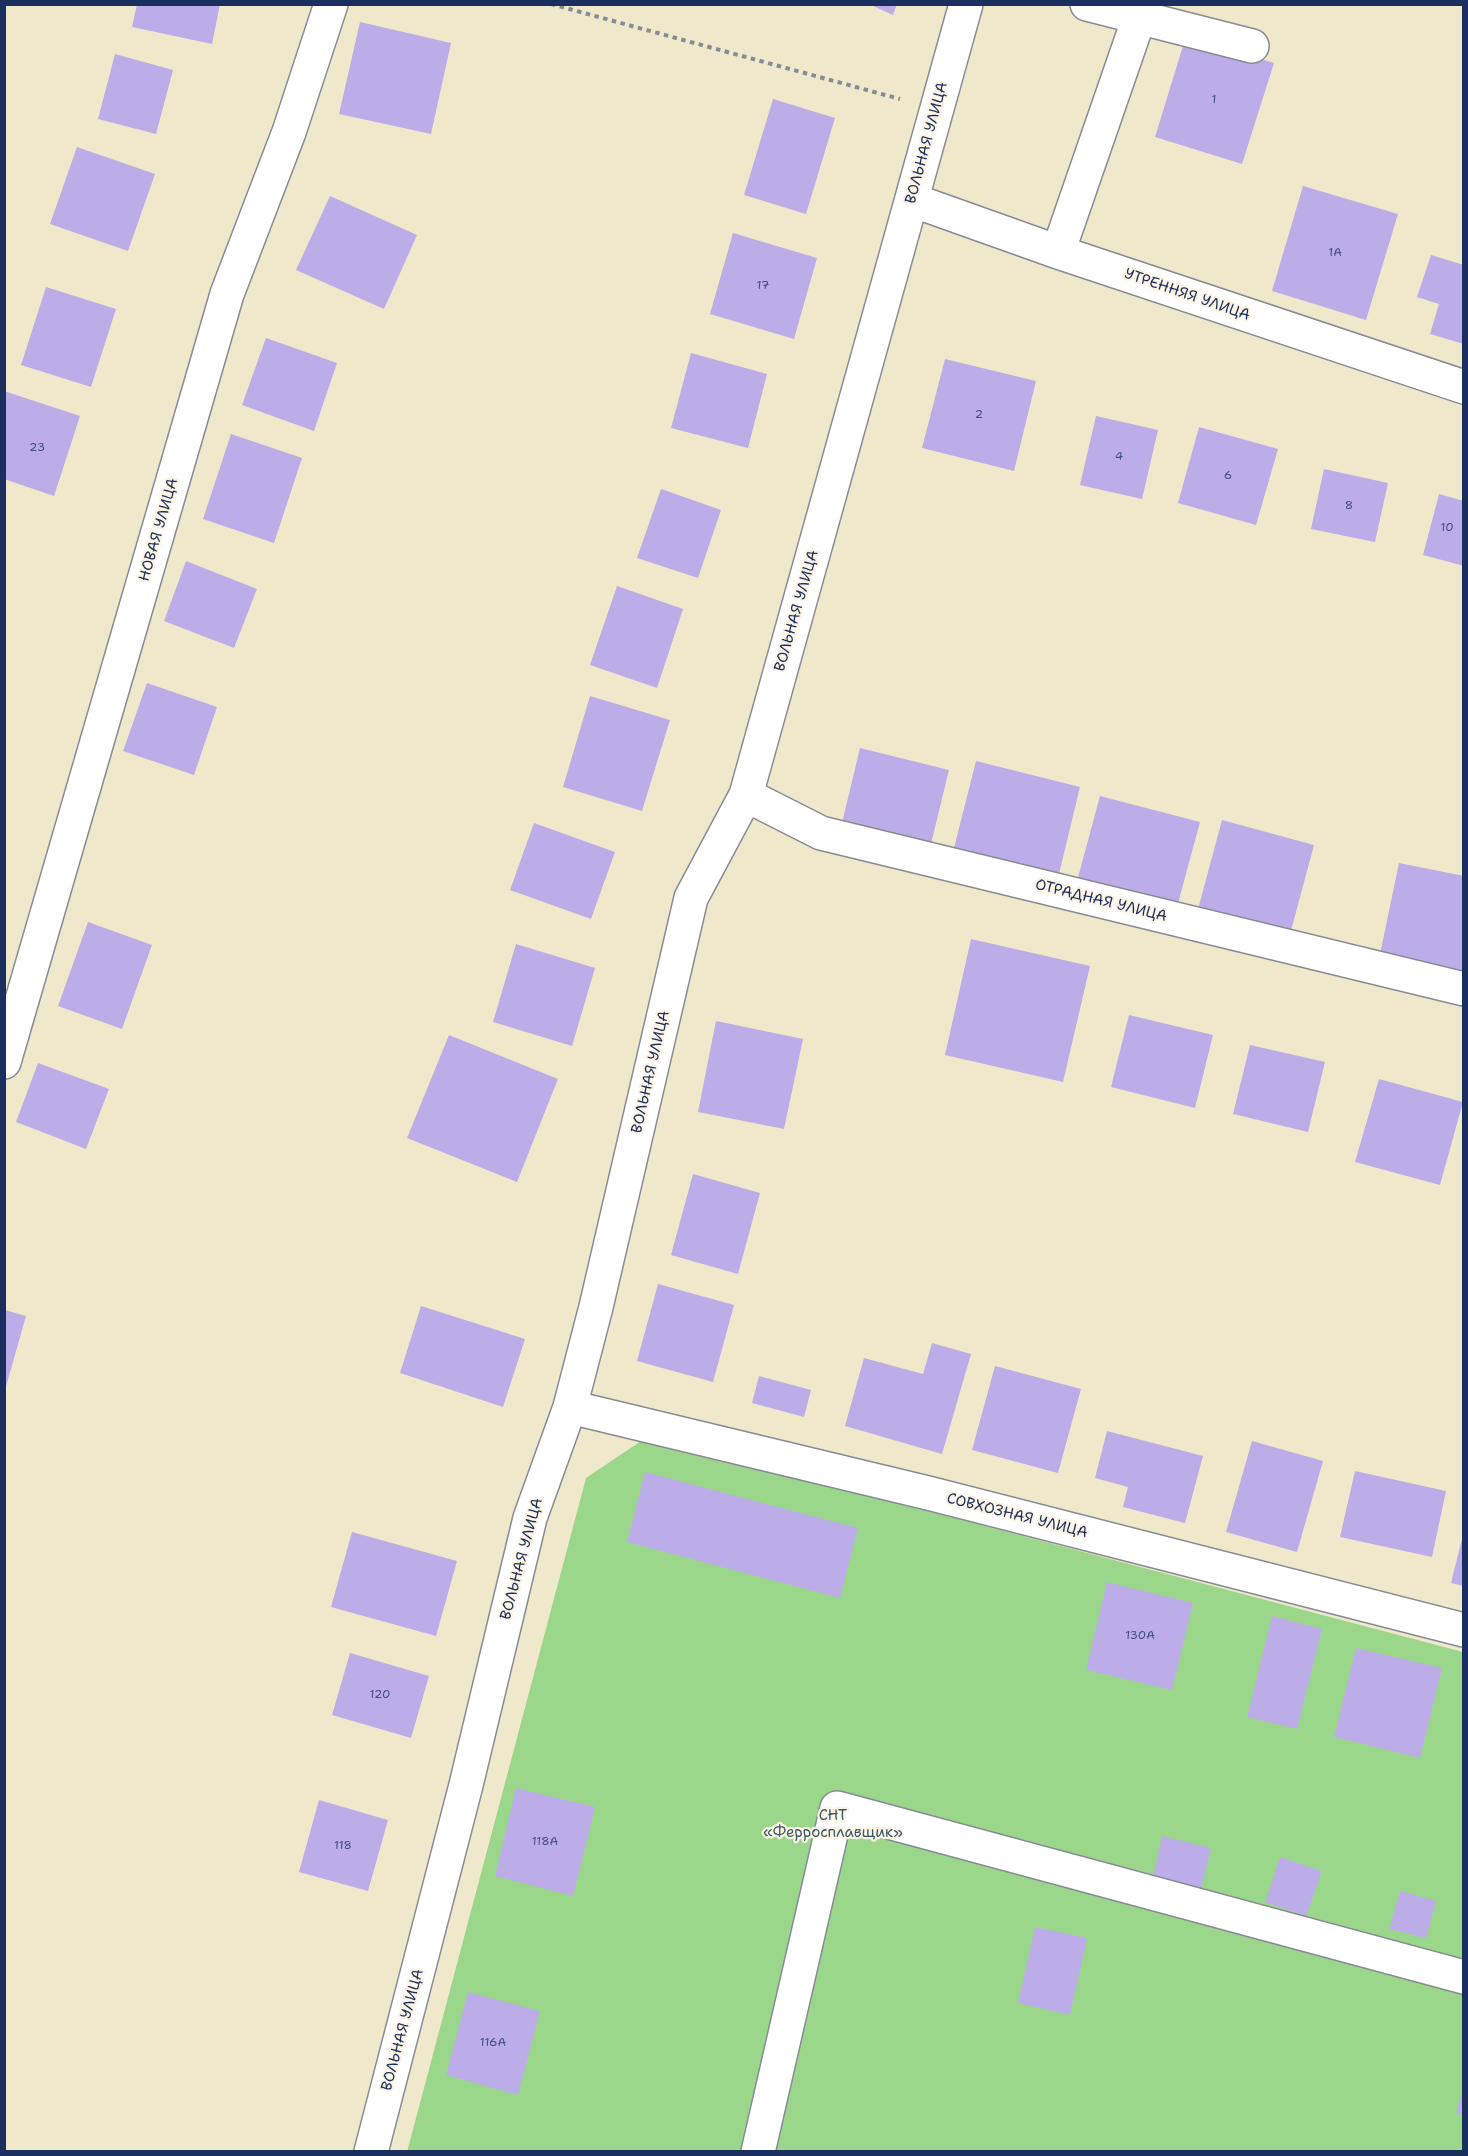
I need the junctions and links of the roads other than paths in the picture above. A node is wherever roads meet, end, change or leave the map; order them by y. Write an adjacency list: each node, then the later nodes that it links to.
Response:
1 (331, 4): 11 (street, НОВАЯ УЛИЦА)
2 (966, 4): 6 (street, ВОЛЬНАЯ УЛИЦА)
3 (1087, 4): 4 (street)
4 (1139, 18): 5 (street); 7 (street)
5 (1252, 46)
6 (912, 200): 7 (street, УТРЕННЯЯ УЛИЦА); 9 (street, ВОЛЬНАЯ УЛИЦА)
7 (1058, 252): 8 (street, УТРЕННЯЯ УЛИЦА)
8 (1464, 387)
9 (746, 795): 10 (street, ОТРАДНАЯ УЛИЦА); 12 (street, ВОЛЬНАЯ УЛИЦА)
10 (1464, 989)
11 (4, 1062)
12 (570, 1407): 13 (street, СОВХОЗНАЯ УЛИЦА); 15 (street, ВОЛЬНАЯ УЛИЦА)
13 (1464, 1630)
14 (1464, 1977): 16 (street)
15 (371, 2151)
16 (758, 2151)

